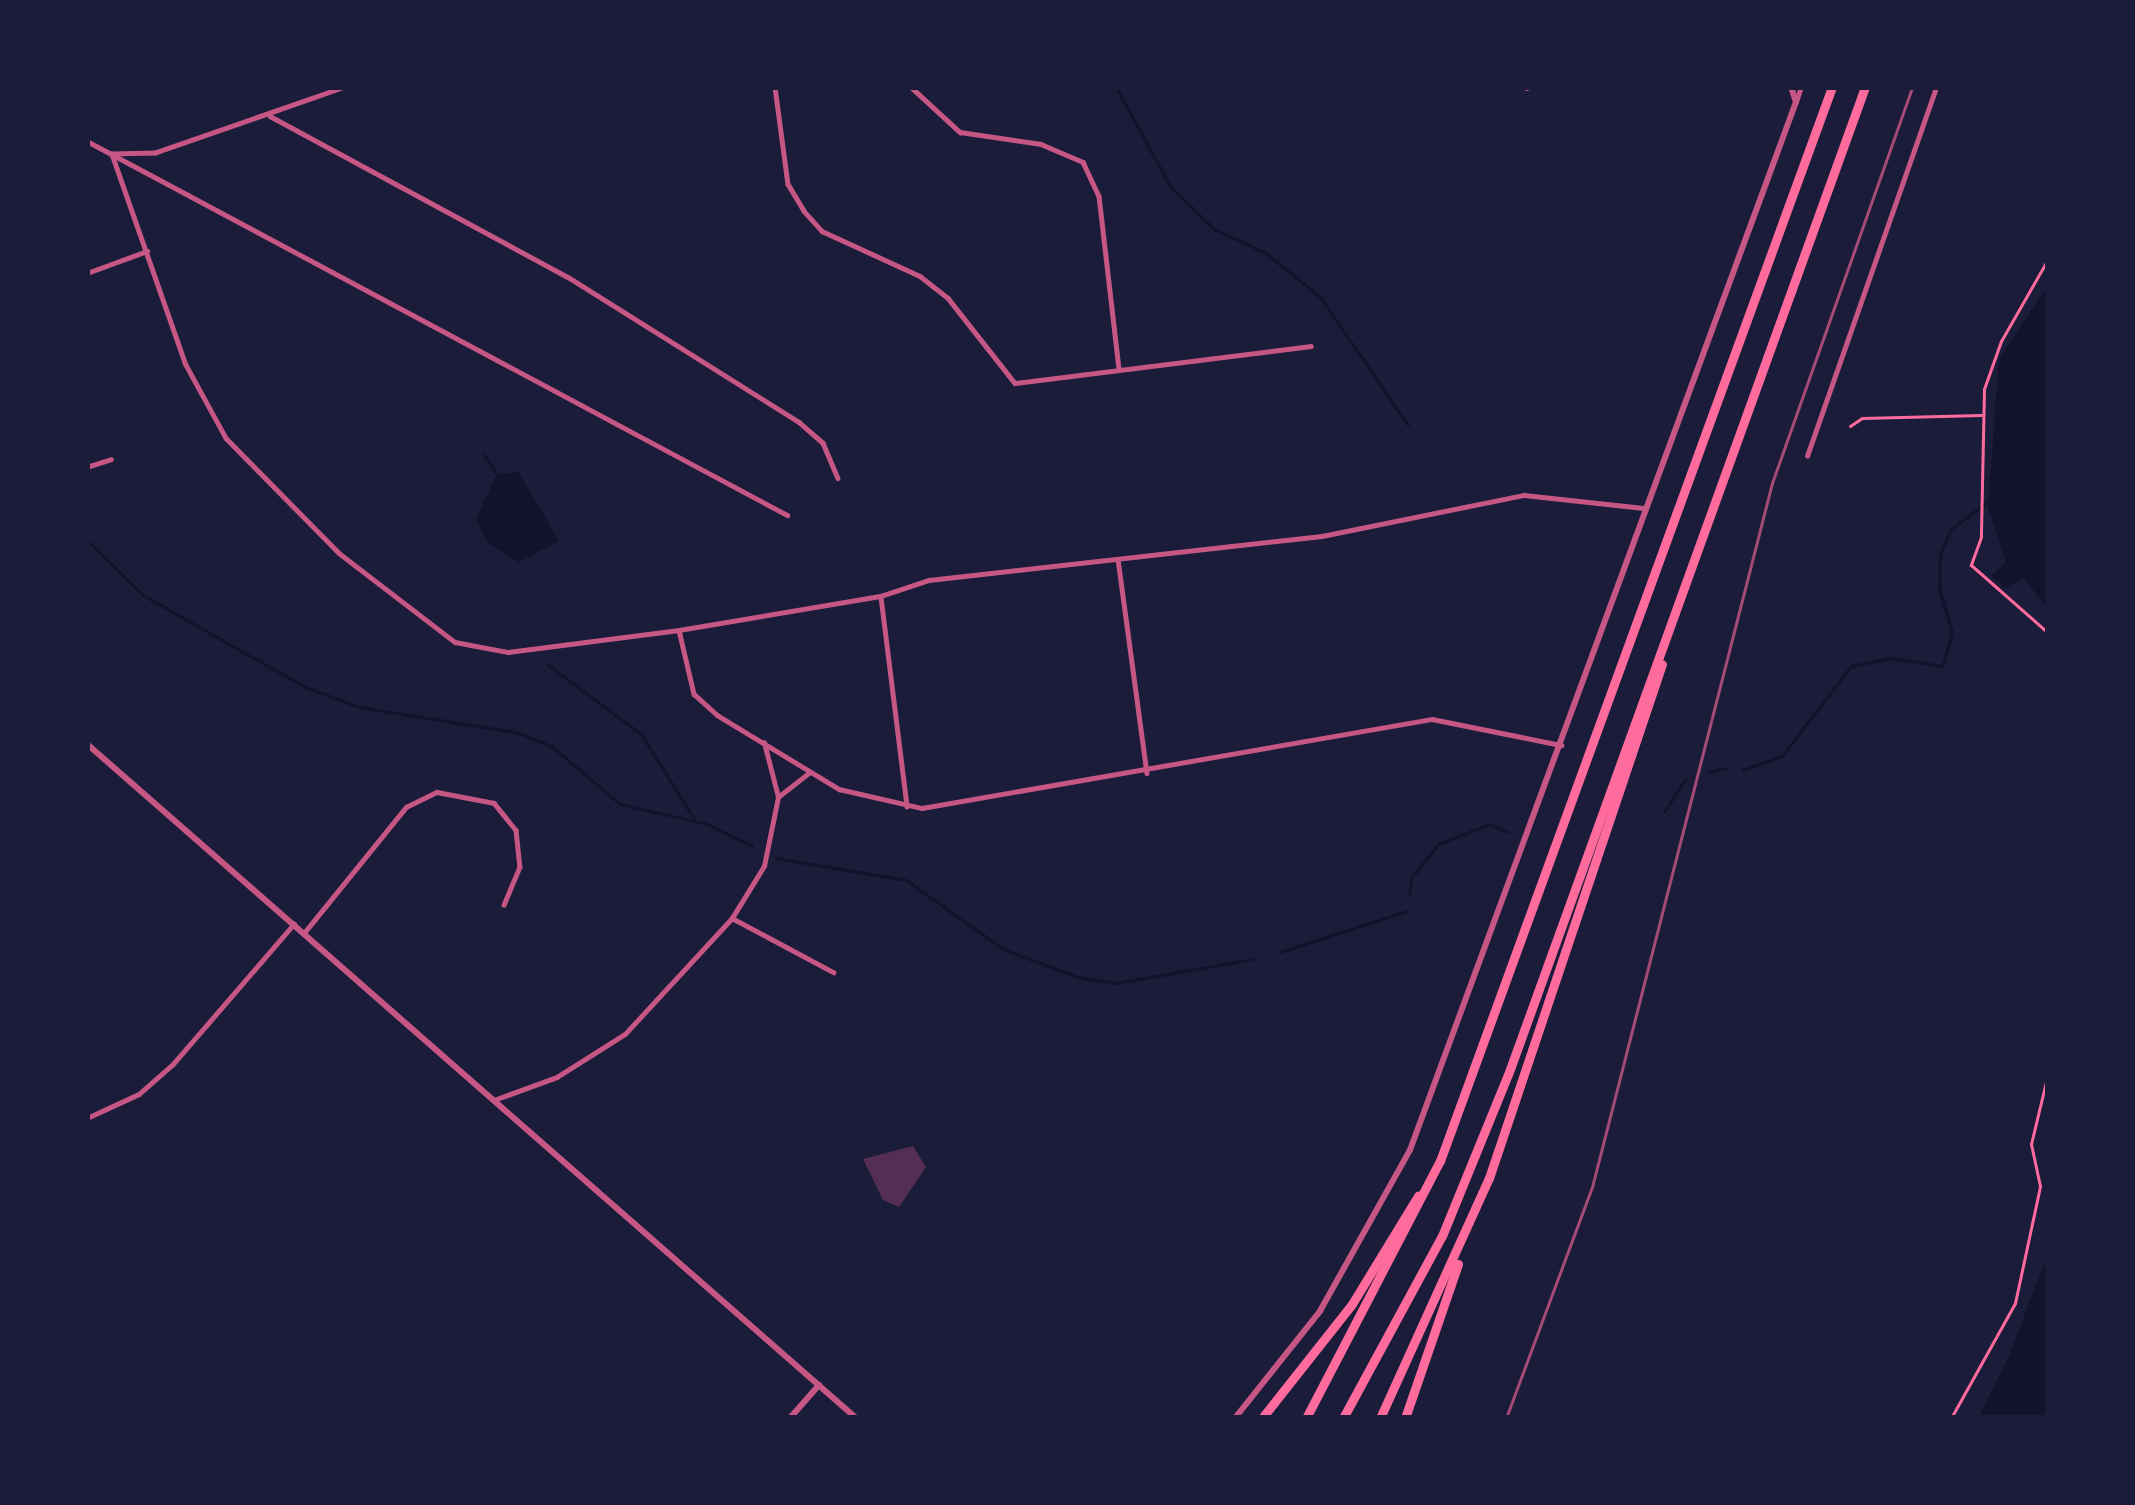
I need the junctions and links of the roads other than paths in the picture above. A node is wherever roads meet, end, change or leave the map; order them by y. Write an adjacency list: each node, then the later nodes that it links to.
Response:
1 (345, 87): 10 (street)
2 (775, 87): 16 (street)
3 (911, 87): 16 (street)
4 (1792, 87): 9 (street)
5 (1801, 87): 9 (street)
6 (1832, 87): 41 (highway)
7 (1865, 87): 23 (highway)
8 (1936, 87): 17 (street)
9 (1796, 102): 21 (street)
10 (269, 116): 12 (street); 20 (street)
11 (87, 141): 12 (street)
12 (112, 154): 13 (street); 22 (street)
13 (147, 251): 14 (street); 26 (street)
14 (87, 273)
15 (1311, 346): 16 (street)
16 (1119, 369)
17 (1807, 456)
18 (111, 459): 19 (street)
19 (87, 467)
20 (838, 478)
21 (1643, 508): 24 (street); 29 (street)
22 (787, 514)
23 (1695, 556): 42 (highway); 49 (highway)
24 (1118, 557): 25 (street); 31 (street)
25 (881, 596): 26 (street); 33 (street)
26 (679, 630): 27 (street)
27 (764, 743): 30 (street); 32 (street)
28 (87, 744): 36 (street)
29 (1561, 745): 31 (street); 46 (street)
30 (809, 773): 32 (street); 33 (street)
31 (1147, 773): 33 (street)
32 (778, 797): 35 (street)
33 (907, 806)
34 (504, 905): 37 (street)
35 (732, 918): 38 (street); 39 (street)
36 (294, 924): 37 (street); 40 (street)
37 (304, 933): 39 (street)
38 (833, 972)
39 (494, 1100): 43 (street)
40 (87, 1118)
41 (1440, 1161): 47 (highway); 48 (highway)
42 (1489, 1178): 50 (highway); 51 (highway)
43 (819, 1385): 44 (street); 45 (street)
44 (790, 1418)
45 (856, 1418)
46 (1235, 1418)
47 (1262, 1418)
48 (1306, 1418)
49 (1343, 1418)
50 (1380, 1418)
51 (1405, 1418)

